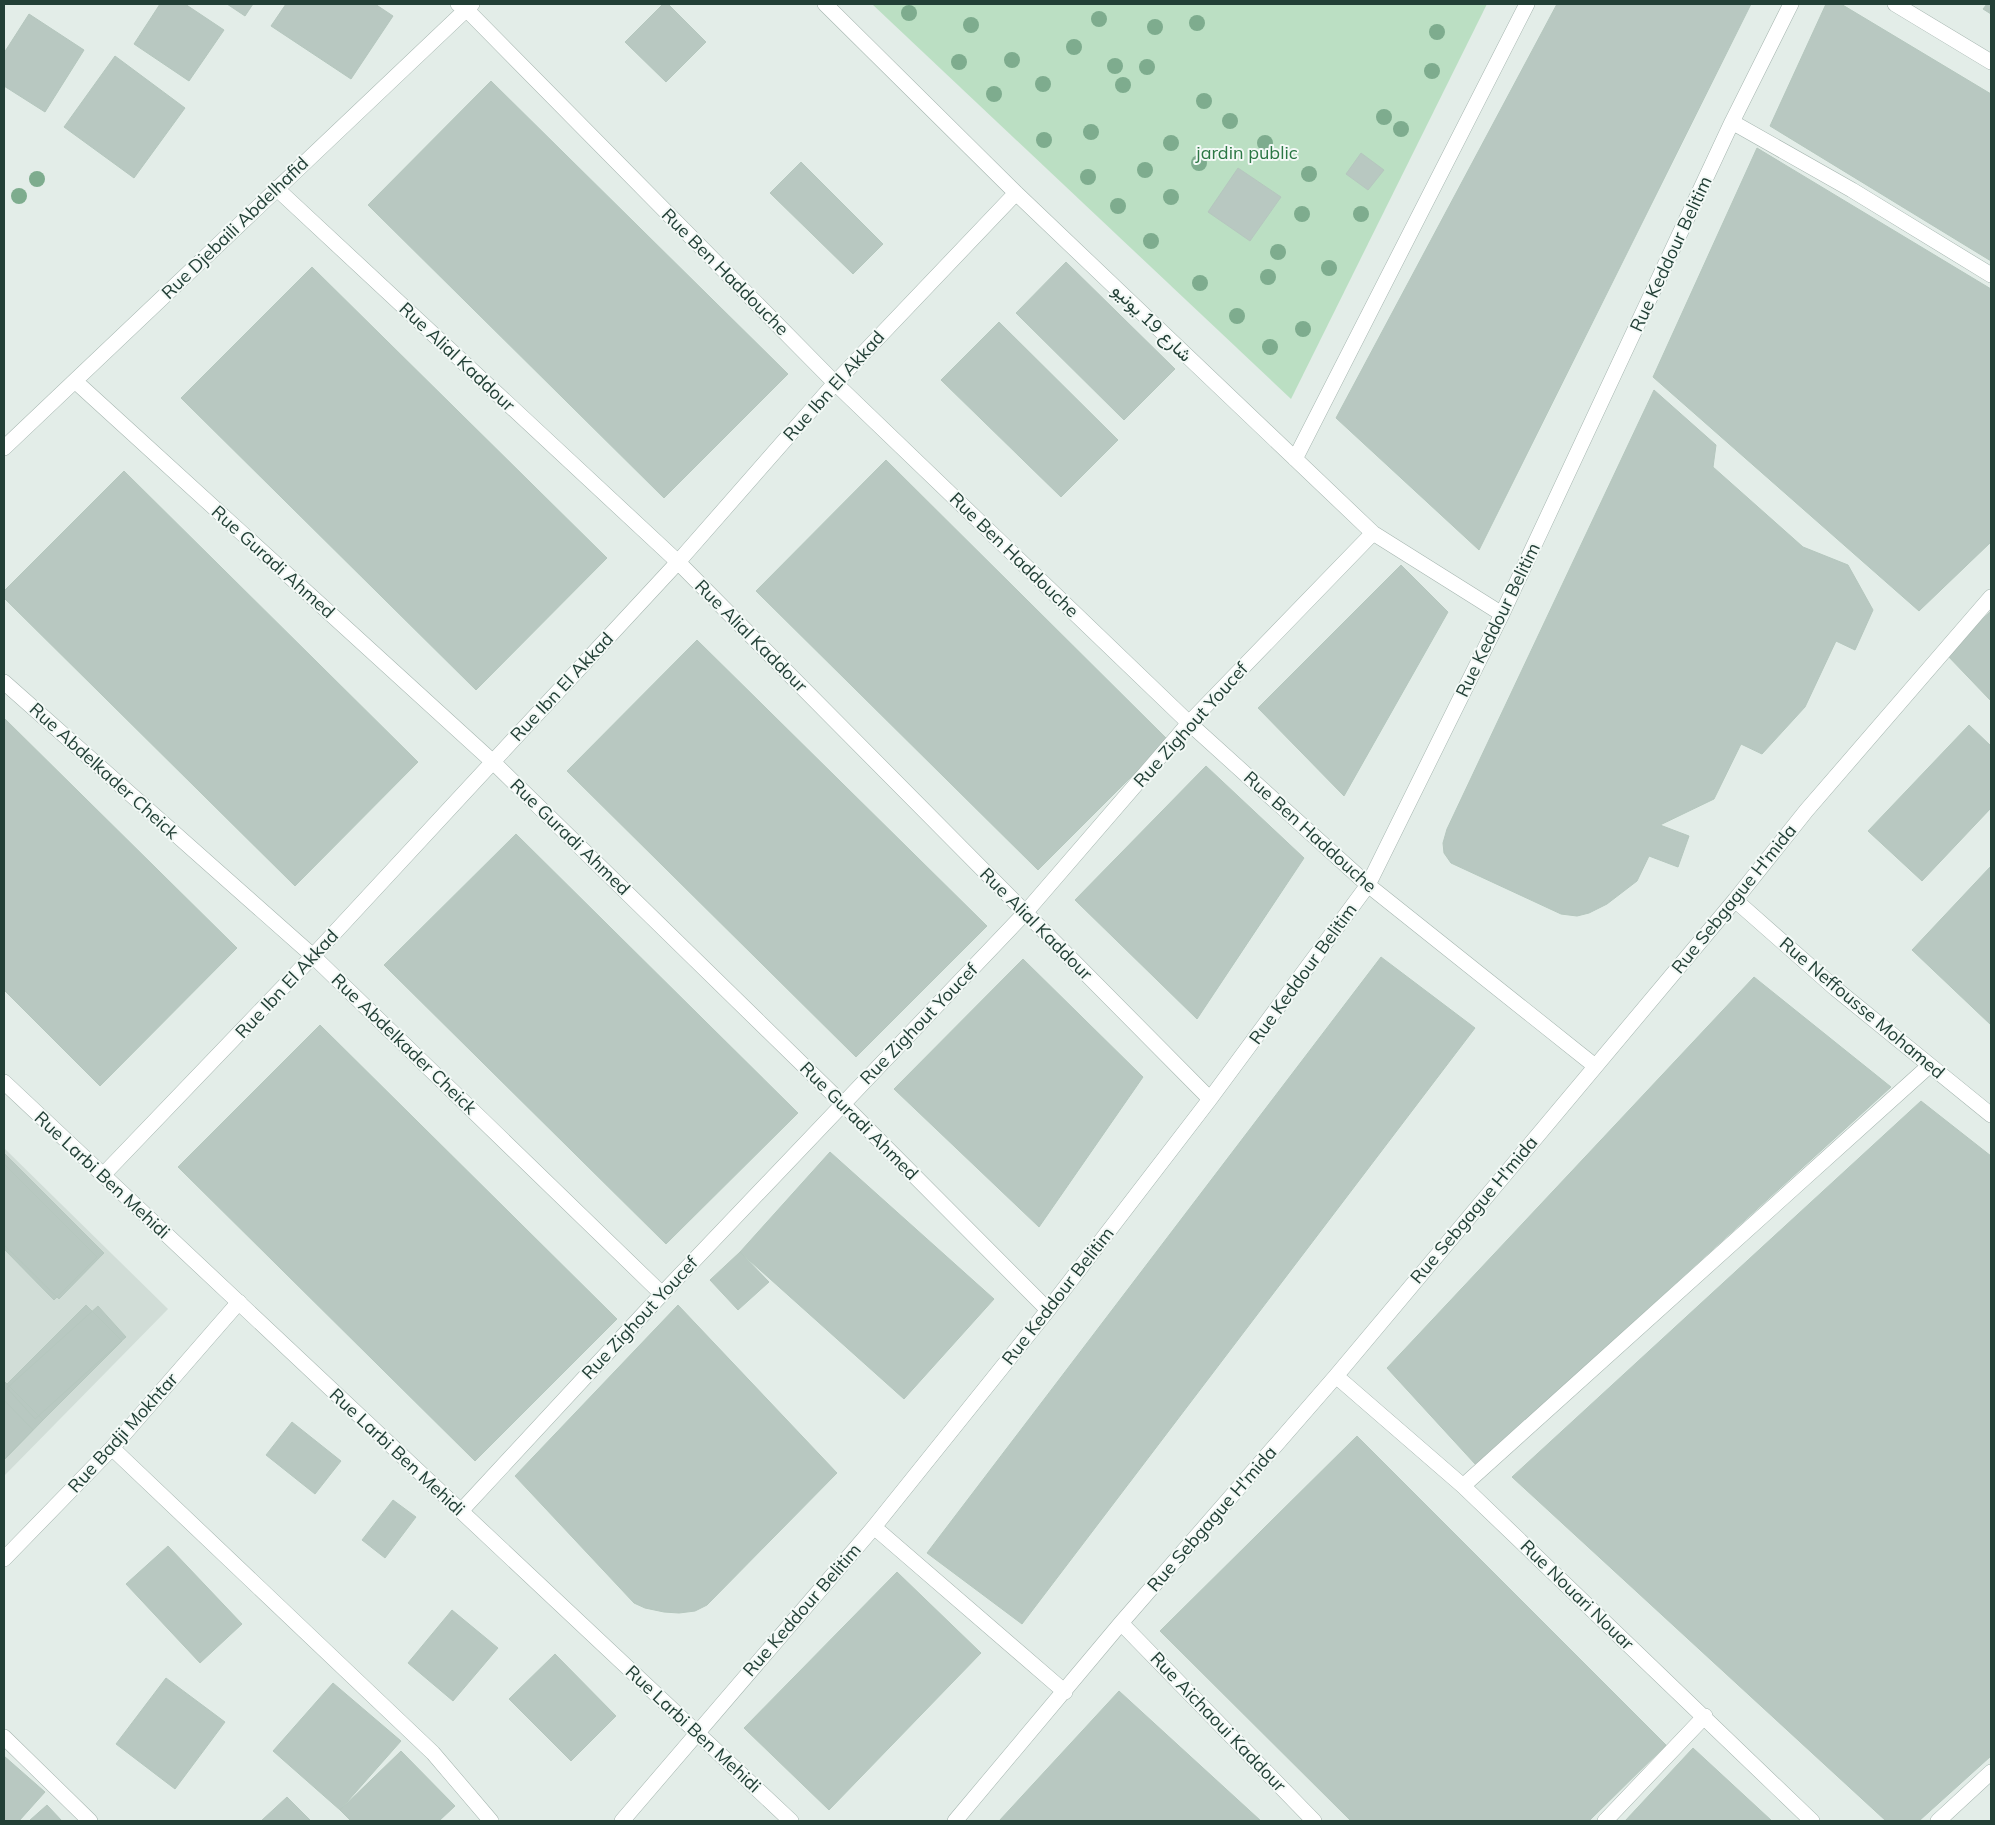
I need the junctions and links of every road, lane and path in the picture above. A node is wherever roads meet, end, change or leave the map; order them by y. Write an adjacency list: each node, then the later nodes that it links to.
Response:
1 (825, 4): 9 (street, شارع 19 يونيو)
2 (1527, 4): 14 (street)
3 (1791, 4): 7 (street, Rue Keddour Belitim)
4 (1895, 4): 6 (street)
5 (466, 6): 8 (street, Rue Djebaili Abdelhafid); 12 (street, Rue Ben Haddouche)
6 (1991, 62)
7 (1732, 122): 10 (street); 18 (street, Rue Keddour Belitim)
8 (276, 188): 11 (street, Rue Djebaili Abdelhafid); 16 (street, Rue Alial Kaddour)
9 (1016, 193): 12 (street, Rue Ibn El Akkad); 14 (street, شارع 19 يونيو)
10 (1991, 275)
11 (75, 381): 13 (street, Rue Djebaili Abdelhafid); 21 (street, Rue Guradi Ahmed)
12 (835, 383): 16 (street, Rue Ibn El Akkad); 20 (street, Rue Ben Haddouche)
13 (4, 448)
14 (1295, 459): 15 (street, شارع 19 يونيو)
15 (1373, 533): 18 (street, شارع 19 يونيو); 20 (street, Rue Zighout Youcef)
16 (678, 562): 21 (street, Rue Ibn El Akkad); 24 (street, Rue Alial Kaddour)
17 (1991, 598): 23 (street, Rue Sebgague H'mida)
18 (1502, 614): 22 (street, Rue Keddour Belitim)
19 (4, 682): 25 (street, Rue Abdelkader Cheick)
20 (1189, 724): 22 (street, Rue Ben Haddouche); 24 (street, Rue Zighout Youcef)
21 (493, 762): 25 (street, Rue Ibn El Akkad); 30 (street, Rue Guradi Ahmed)
22 (1368, 884): 26 (street, Rue Ben Haddouche); 29 (street, Rue Keddour Belitim)
23 (1735, 900): 26 (street, Rue Sebgague H'mida); 27 (street, Rue Neffousse Mohamed)
24 (1025, 913): 29 (street, Rue Alial Kaddour); 30 (street, Rue Zighout Youcef)
25 (313, 956): 32 (street, Rue Ibn El Akkad); 33 (street, Rue Abdelkader Cheick)
26 (1595, 1066): 36 (street, Rue Sebgague H'mida)
27 (1929, 1066): 31 (street, Rue Neffousse Mohamed); 38 (street)
28 (4, 1082): 32 (street, Rue Larbi Ben Mehidi)
29 (1210, 1099): 35 (street, Rue Keddour Belitim)
30 (843, 1104): 33 (street, Rue Zighout Youcef); 35 (street, Rue Guradi Ahmed)
31 (1990, 1112)
32 (103, 1175): 34 (street, Rue Larbi Ben Mehidi)
33 (662, 1294): 39 (street, Rue Zighout Youcef)
34 (239, 1302): 37 (street, Rue Badji Mokhtar); 39 (street, Rue Larbi Ben Mehidi)
35 (1048, 1310): 40 (street, Rue Keddour Belitim)
36 (1336, 1376): 38 (street, Rue Nouari Nouar); 42 (street, Rue Sebgague H'mida)
37 (112, 1448): 41 (street, Rue Badji Mokhtar); 49 (street)
38 (1463, 1486): 44 (street, Rue Nouari Nouar)
39 (461, 1511): 45 (street, Rue Larbi Ben Mehidi)
40 (874, 1527): 43 (street); 45 (street, Rue Keddour Belitim)
41 (4, 1559)
42 (1121, 1623): 43 (street, Rue Sebgague H'mida); 53 (street, Rue Aichaoui Kaddour)
43 (1065, 1692): 52 (street, Rue Sebgague H'mida)
44 (1705, 1716): 54 (street); 55 (street, Rue Nouari Nouar)
45 (697, 1732): 50 (street, Rue Keddour Belitim); 51 (street, Rue Larbi Ben Mehidi)
46 (4, 1737): 48 (street)
47 (1991, 1772): 56 (street)
48 (90, 1821)
49 (491, 1821)
50 (622, 1821)
51 (791, 1821)
52 (955, 1821)
53 (1314, 1821)
54 (1605, 1821)
55 (1812, 1821)
56 (1938, 1821)

